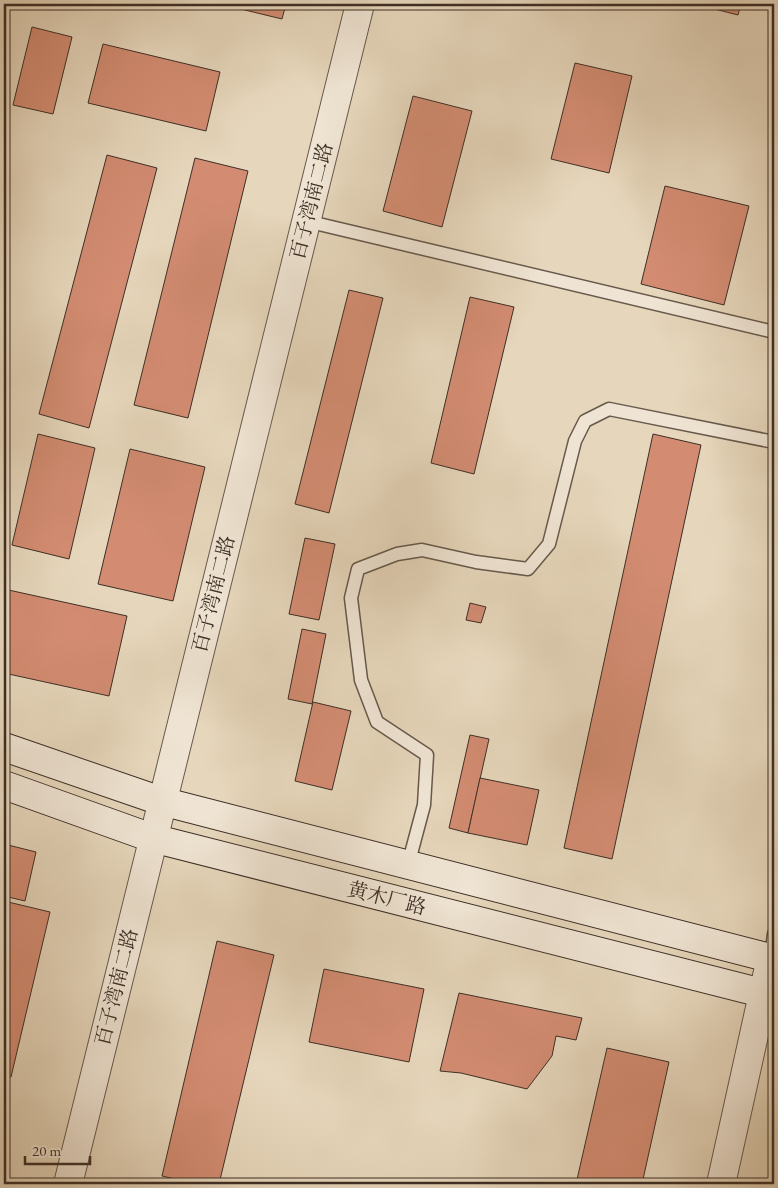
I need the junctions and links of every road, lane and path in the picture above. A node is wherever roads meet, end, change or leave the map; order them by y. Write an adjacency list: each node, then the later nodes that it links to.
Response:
1 (360, 4): 2 (main road, 百子湾南二路)
2 (306, 221): 3 (lane); 7 (main road, 百子湾南二路)
3 (774, 332)
4 (774, 442): 9 (lane)
5 (4, 748): 7 (main road, 黄木厂路)
6 (4, 785): 8 (main road, 黄木厂路)
7 (161, 801): 8 (main road, 百子湾南二路); 9 (main road, 黄木厂路)
8 (152, 838): 11 (main road, 黄木厂路); 12 (main road, 百子湾南二路)
9 (408, 865): 10 (main road, 黄木厂路)
10 (773, 950): 11 (main road)
11 (769, 994): 13 (main road)
12 (68, 1184)
13 (721, 1184)

